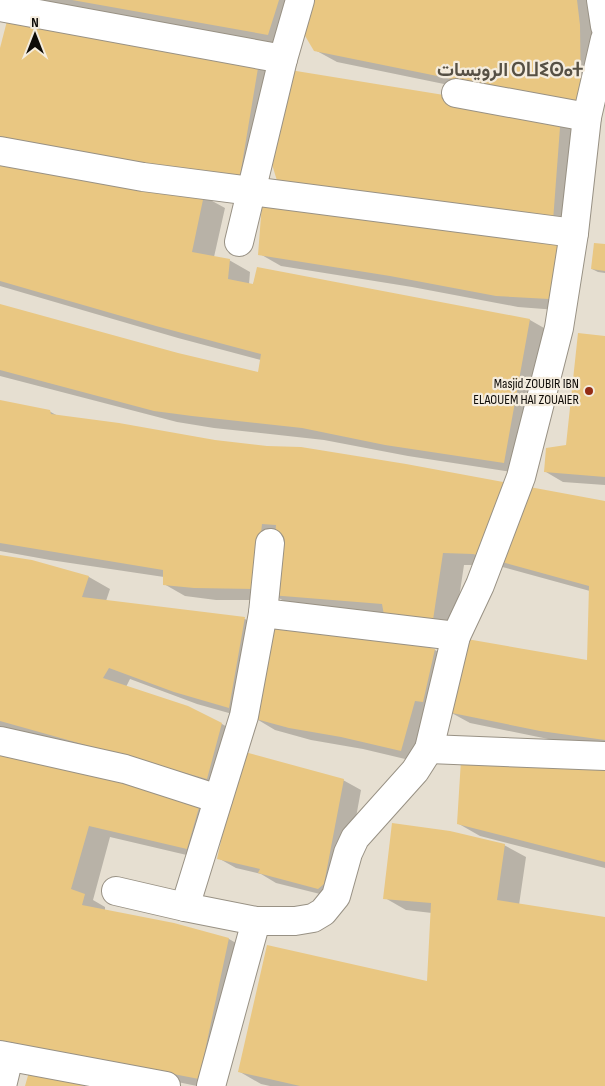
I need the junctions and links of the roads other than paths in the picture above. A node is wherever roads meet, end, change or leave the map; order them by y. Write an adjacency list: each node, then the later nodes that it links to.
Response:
1 (300, 0): 6 (street)
2 (600, 0): 4 (street)
3 (0, 7): 6 (street)
4 (605, 26)
5 (605, 39): 8 (street)
6 (283, 59): 10 (street)
7 (456, 93): 8 (street)
8 (587, 117): 11 (street)
9 (0, 151): 10 (street)
10 (251, 192): 11 (street); 12 (street)
11 (574, 233): 15 (street)
12 (240, 242)
13 (270, 543): 14 (street)
14 (263, 613): 15 (street); 19 (street)
15 (456, 636): 17 (street)
16 (0, 741): 19 (street)
17 (429, 749): 18 (street); 22 (street)
18 (605, 756)
19 (218, 799): 21 (street)
20 (116, 891): 21 (street)
21 (185, 907): 22 (street)
22 (256, 920): 26 (street)
23 (4, 1056): 24 (street); 25 (street)
24 (2, 1086)
25 (166, 1086)
26 (211, 1086)

